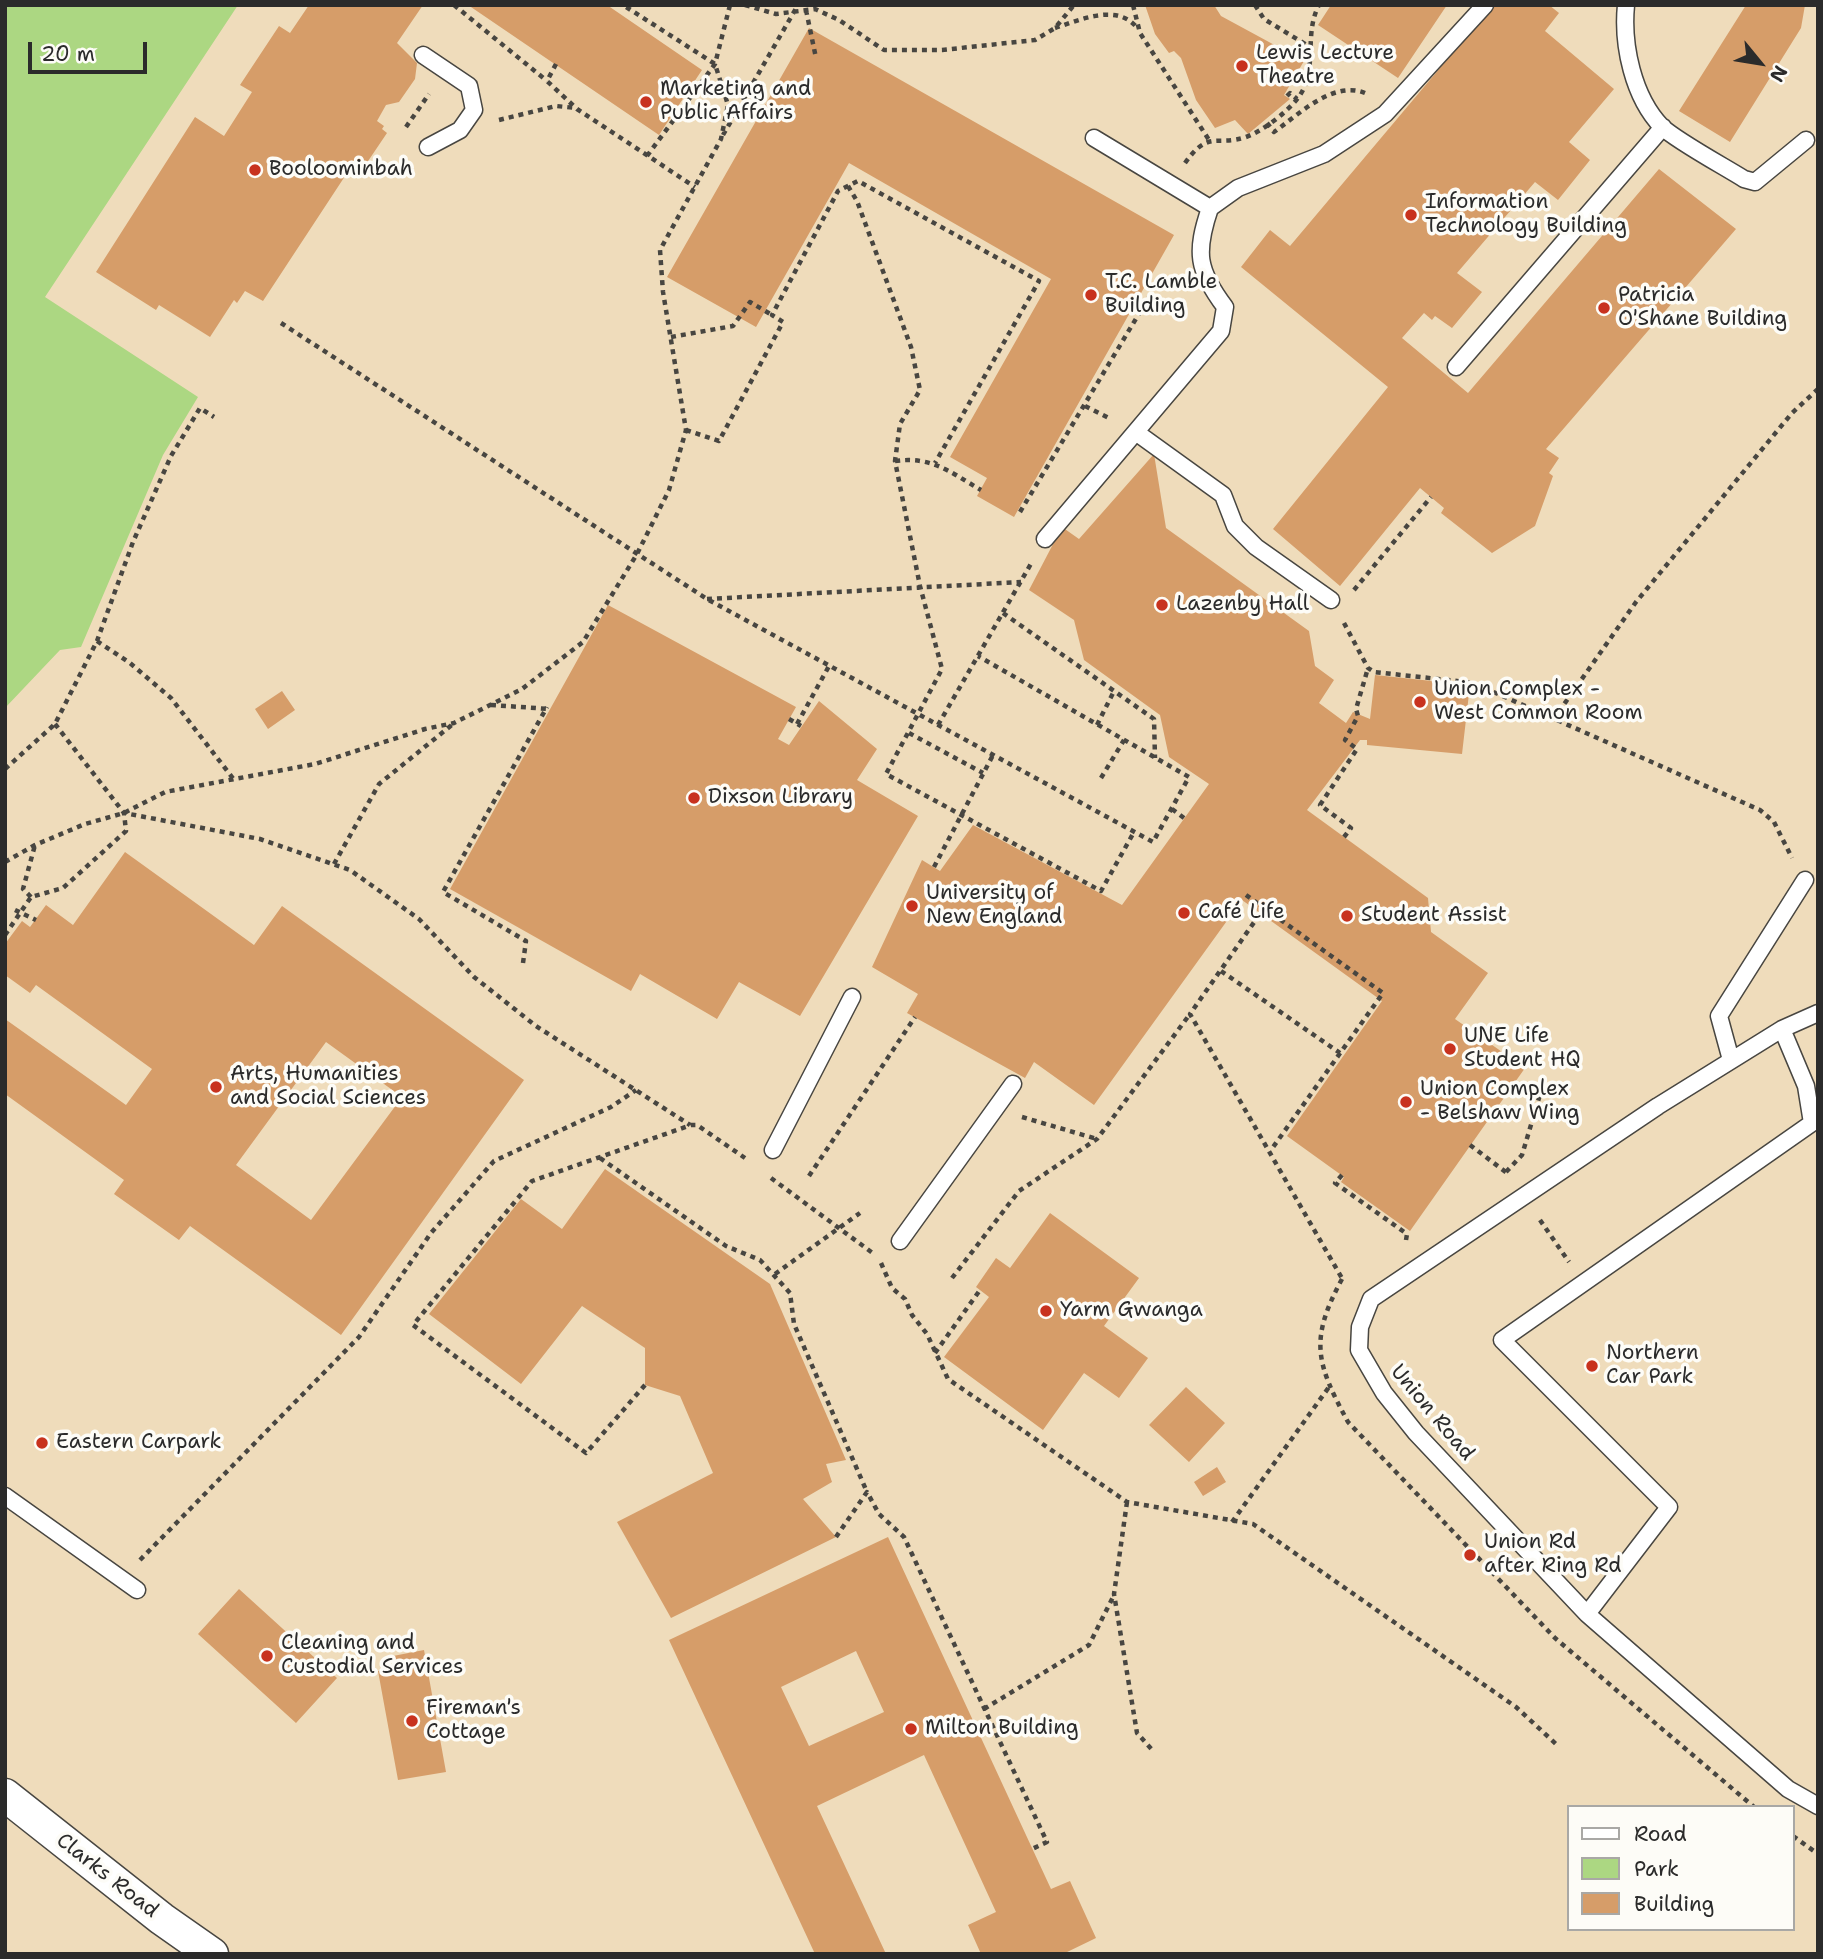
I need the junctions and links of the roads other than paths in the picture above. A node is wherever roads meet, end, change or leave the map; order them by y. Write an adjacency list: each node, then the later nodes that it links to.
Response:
1 (1485, 5): 8 (lane)
2 (1626, 5): 4 (lane)
3 (423, 55): 7 (lane)
4 (1662, 127): 6 (lane); 9 (lane)
5 (1094, 138): 8 (lane)
6 (1806, 140)
7 (428, 147)
8 (1210, 208): 10 (lane)
9 (1456, 368)
10 (1137, 433): 11 (lane); 12 (lane)
11 (1045, 540)
12 (1336, 604)
13 (1805, 880): 17 (lane)
14 (852, 997): 19 (lane)
15 (1818, 1013): 16 (lane, Union Road)
16 (1782, 1029): 17 (lane, Union Road); 23 (lane)
17 (1731, 1060): 23 (lane, Union Road)
18 (1013, 1084): 20 (lane)
19 (773, 1150)
20 (900, 1241)
21 (5, 1496): 22 (lane)
22 (137, 1590)
23 (1587, 1614): 25 (lane, Union Road)
24 (5, 1795): 26 (street, Clarks Road)
25 (1818, 1806)
26 (212, 1954)

